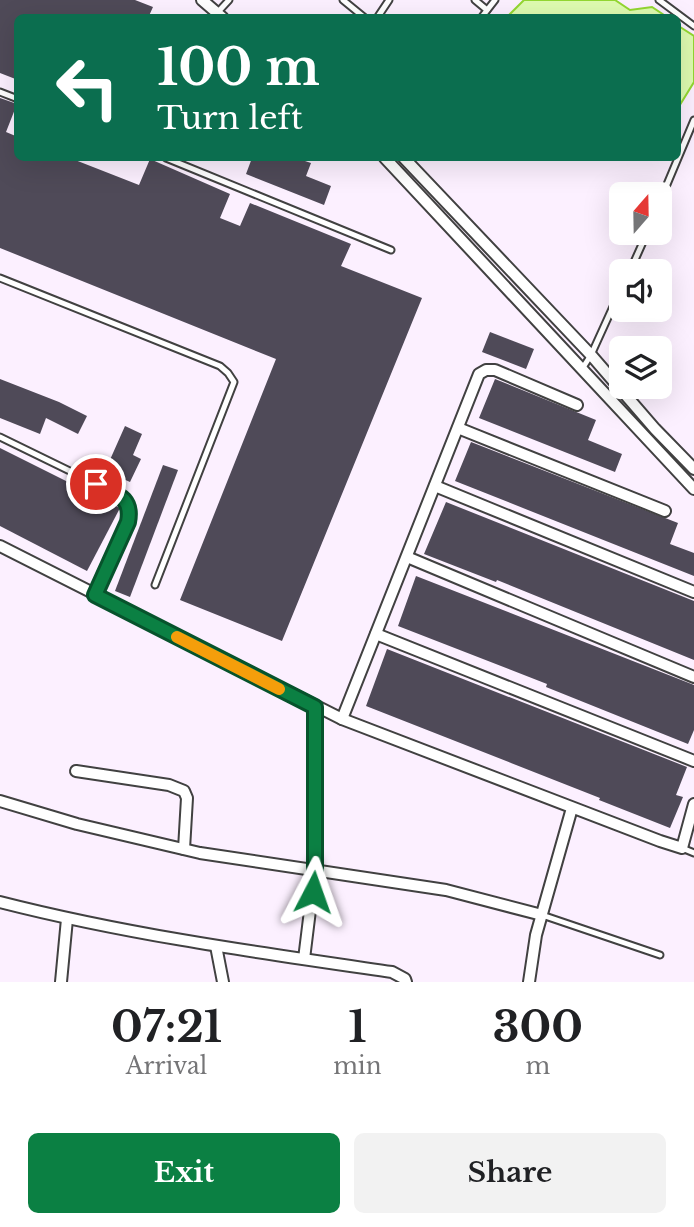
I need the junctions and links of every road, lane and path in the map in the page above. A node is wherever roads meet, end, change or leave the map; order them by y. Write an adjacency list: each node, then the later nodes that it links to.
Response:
1 (202, 0): 7 (street)
2 (343, 0): 8 (lane)
3 (475, 0): 6 (lane)
4 (495, 0): 6 (lane)
5 (659, 0): 10 (lane)
6 (487, 10): 9 (lane)
7 (219, 14)
8 (360, 14)
9 (484, 14)
10 (678, 14)
11 (694, 120): 12 (lane)
12 (692, 128): 13 (lane)
13 (681, 153)
14 (173, 161): 19 (lane)
15 (389, 161): 23 (street)
16 (407, 161): 22 (street)
17 (678, 161): 18 (lane)
18 (668, 182)
19 (391, 250)
20 (0, 278): 33 (lane)
21 (609, 315): 22 (lane)
22 (591, 355): 23 (lane); 27 (street)
23 (582, 369): 29 (street)
24 (577, 405): 25 (street)
25 (458, 428): 28 (street); 30 (street)
26 (0, 437): 35 (lane)
27 (694, 469)
28 (435, 486): 32 (street); 34 (street)
29 (694, 489)
30 (665, 512)
31 (0, 545): 35 (street)
32 (407, 557): 36 (street); 37 (street)
33 (155, 585)
34 (694, 593)
35 (95, 595): 38 (street)
36 (376, 634): 39 (street); 40 (street)
37 (694, 677)
38 (315, 707): 39 (street); 48 (street)
39 (342, 719): 44 (street)
40 (694, 761)
41 (76, 771): 46 (street)
42 (0, 801): 46 (street)
43 (694, 804): 45 (street)
44 (572, 808): 45 (street); 50 (street)
45 (682, 848): 47 (lane)
46 (184, 849): 48 (street)
47 (694, 853)
48 (315, 870): 50 (street); 54 (street)
49 (0, 902): 51 (street)
50 (542, 915): 53 (lane); 58 (street)
51 (67, 919): 52 (street); 55 (street)
52 (216, 946): 54 (street); 56 (street)
53 (660, 955)
54 (304, 960): 57 (street)
55 (61, 982)
56 (223, 982)
57 (405, 982)
58 (529, 982)

